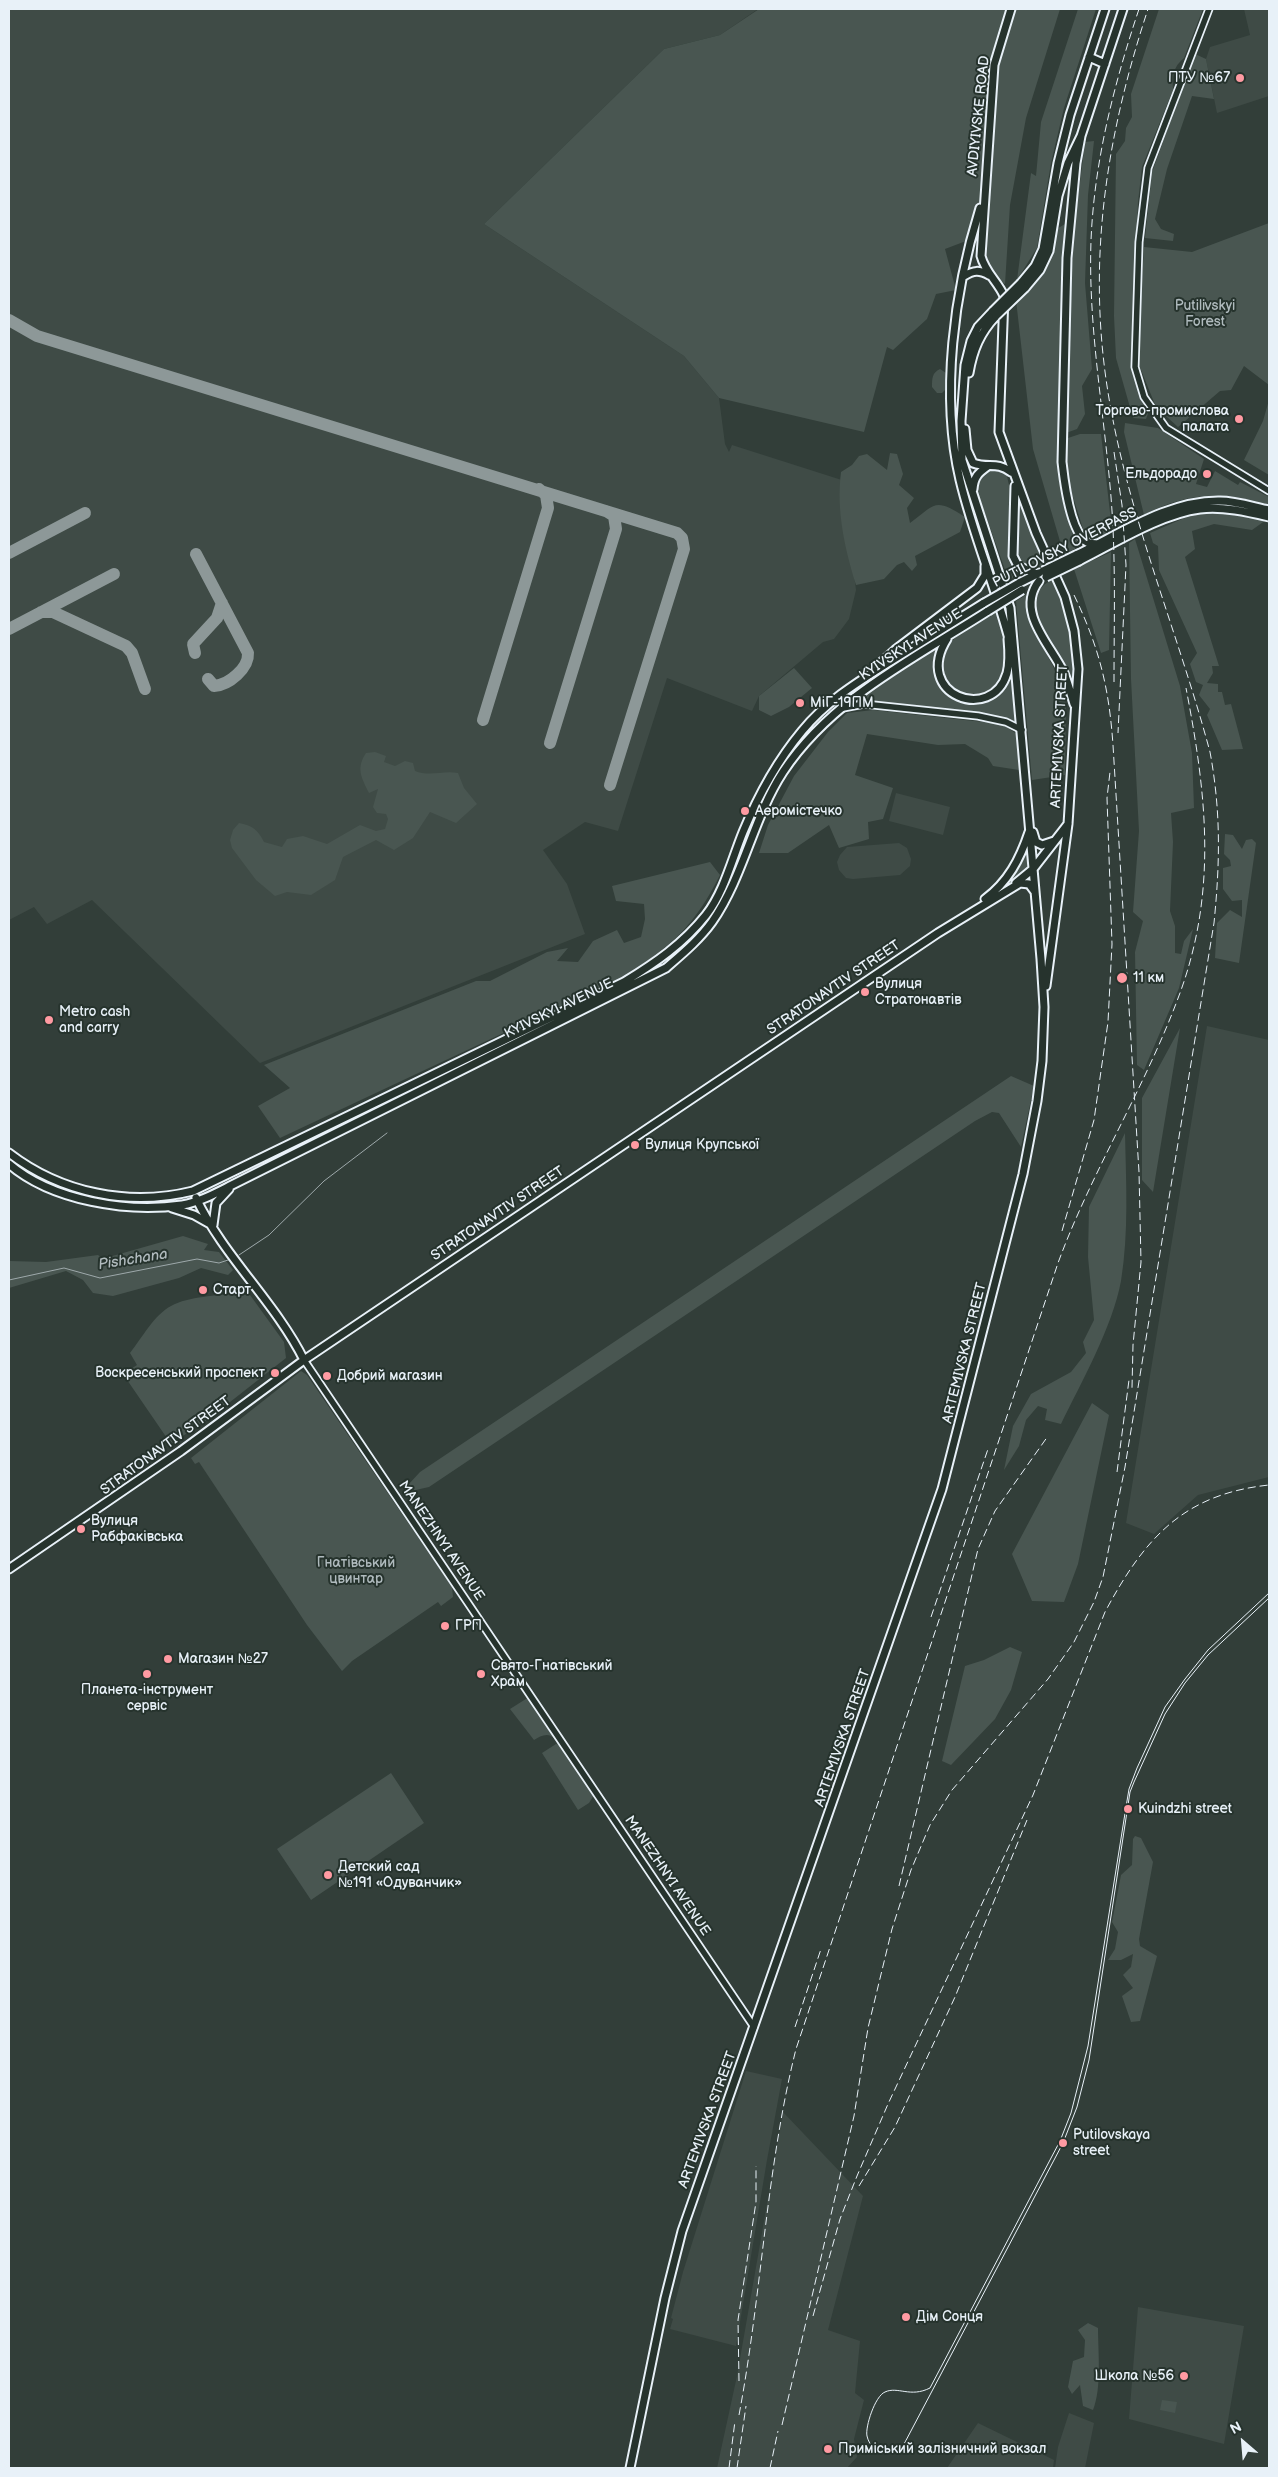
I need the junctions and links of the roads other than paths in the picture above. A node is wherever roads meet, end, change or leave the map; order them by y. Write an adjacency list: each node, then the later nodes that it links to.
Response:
1 (1011, 9): 8 (main road, AVDIYIVSKE ROAD)
2 (1105, 9): 5 (main road)
3 (1123, 9): 6 (main road)
4 (1209, 9): 17 (street)
5 (1089, 57): 6 (main road); 11 (main road)
6 (1105, 64): 7 (main road)
7 (1081, 136): 11 (main road); 22 (main road)
8 (984, 198): 9 (main road); 10 (main road)
9 (964, 276): 10 (main road); 16 (main road)
10 (990, 276): 15 (main road)
11 (1023, 285): 12 (main road, bridge)
12 (963, 421): 13 (main road, ARTEMIVSKA STREET); 14 (main road)
13 (962, 460): 16 (main road); 18 (main road, ARTEMIVSKA STREET)
14 (988, 466): 15 (main road); 18 (main road)
15 (1013, 475): 24 (main road); 34 (main road, ARTEMIVSKA STREET)
16 (960, 481): 23 (main road)
17 (1269, 491)
18 (973, 493): 30 (main road, ARTEMIVSKA STREET)
19 (1269, 510): 21 (main road)
20 (1269, 517): 21 (main road)
21 (1158, 519): 22 (main road, PUTILOVSKY OVERPASS)
22 (1100, 547): 24 (main road, PUTILOVSKY OVERPASS, bridge)
23 (985, 563): 28 (main road); 31 (main road)
24 (1042, 576): 25 (main road, PUTILOVSKY OVERPASS); 34 (main road)
25 (1021, 586): 26 (main road, PUTILOVSKY OVERPASS, bridge); 27 (main road, PUTILOVSKY OVERPASS, bridge)
26 (984, 603): 31 (main road, KYIVSKYI AVENUE)
27 (988, 611): 29 (main road, KYIVSKYI AVENUE)
28 (1007, 631): 29 (main road); 30 (main road)
29 (949, 636): 33 (main road, KYIVSKYI AVENUE)
30 (1016, 664): 37 (main road, ARTEMIVSKA STREET)
31 (865, 678): 32 (main road, KYIVSKYI AVENUE)
32 (834, 700): 33 (main road); 35 (main road, KYIVSKYI AVENUE)
33 (838, 709): 36 (main road, KYIVSKYI AVENUE); 37 (street)
34 (1075, 709): 38 (main road, ARTEMIVSKA STREET)
35 (820, 711): 36 (main road); 40 (main road, KYIVSKYI AVENUE)
36 (827, 718): 41 (main road, KYIVSKYI AVENUE)
37 (1022, 730): 39 (main road, ARTEMIVSKA STREET)
38 (1068, 824): 42 (main road, STRATONAVTIV STREET); 49 (main road, ARTEMIVSKA STREET)
39 (1030, 827): 42 (main road); 45 (main road, ARTEMIVSKA STREET); 48 (main road)
40 (744, 830): 41 (main road); 43 (main road, KYIVSKYI AVENUE)
41 (753, 834): 44 (main road, KYIVSKYI AVENUE)
42 (1055, 840): 45 (main road, STRATONAVTIV STREET)
43 (735, 851): 44 (main road); 53 (main road, KYIVSKYI AVENUE)
44 (746, 852): 52 (main road, KYIVSKYI AVENUE)
45 (1033, 869): 46 (main road, STRATONAVTIV STREET); 47 (main road, ARTEMIVSKA STREET)
46 (1008, 889): 47 (main road); 48 (main road, STRATONAVTIV STREET)
47 (1035, 892): 49 (main road, ARTEMIVSKA STREET)
48 (938, 933): 59 (main road, STRATONAVTIV STREET)
49 (1044, 1007): 61 (main road, ARTEMIVSKA STREET)
50 (9, 1153): 54 (main road, KYIVSKYI AVENUE)
51 (9, 1164): 56 (main road, KYIVSKYI AVENUE)
52 (232, 1185): 55 (main road, KYIVSKYI AVENUE); 58 (main road)
53 (193, 1191): 54 (main road, KYIVSKYI AVENUE); 55 (main road, MANEZHNYI AVENUE)
54 (126, 1196): 56 (main road)
55 (197, 1201): 57 (main road, KYIVSKYI AVENUE); 58 (main road, MANEZHNYI AVENUE)
56 (126, 1206): 57 (main road, KYIVSKYI AVENUE)
57 (167, 1206): 58 (main road)
58 (213, 1226): 59 (main road, MANEZHNYI AVENUE)
59 (304, 1360): 60 (main road, STRATONAVTIV STREET); 61 (street, MANEZHNYI AVENUE)
60 (9, 1569)
61 (754, 2027): 62 (main road, ARTEMIVSKA STREET)
62 (630, 2468)

